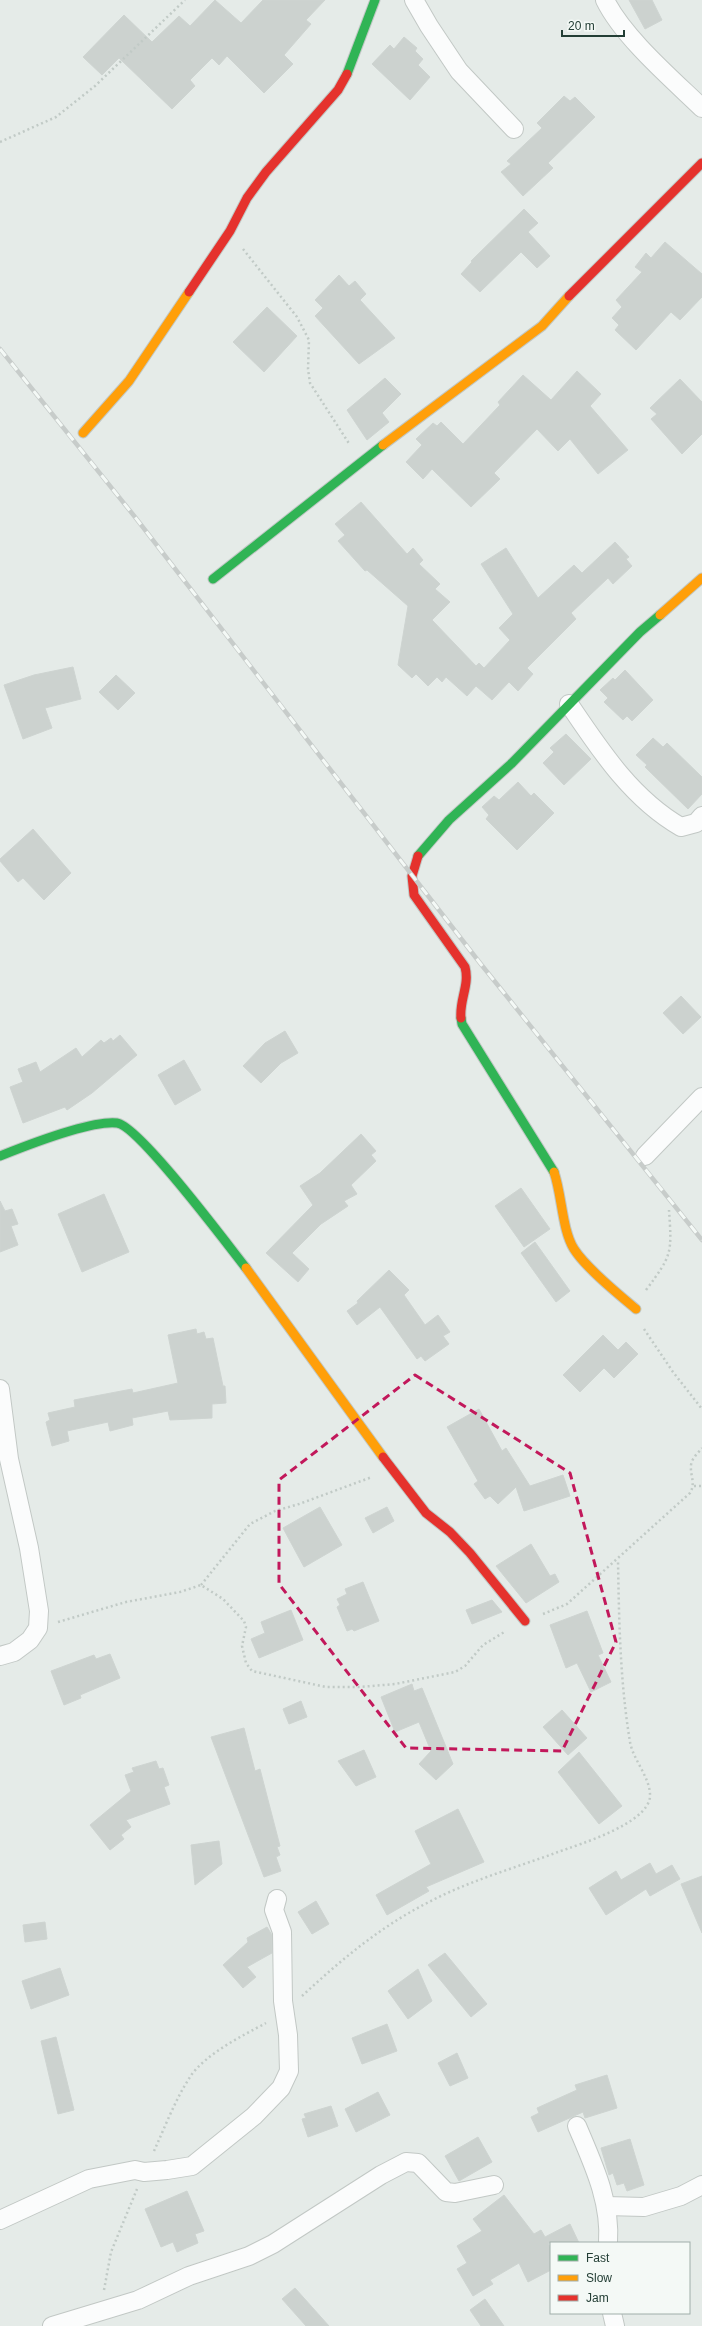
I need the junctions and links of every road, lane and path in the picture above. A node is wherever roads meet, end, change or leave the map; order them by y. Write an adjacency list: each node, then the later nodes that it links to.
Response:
1 (185, 0): 7 (path)
2 (375, 0): 9 (street)
3 (414, 0): 6 (street)
4 (605, 0): 5 (street)
5 (702, 108)
6 (514, 129)
7 (0, 142)
8 (702, 163): 11 (street)
9 (230, 231): 10 (street); 11 (path)
10 (83, 433)
11 (360, 462): 13 (street)
12 (702, 578): 14 (street)
13 (213, 579)
14 (569, 704): 15 (street); 20 (street)
15 (702, 816)
16 (702, 1097): 18 (street)
17 (0, 1156): 24 (street)
18 (645, 1156)
19 (669, 1210): 20 (path)
20 (636, 1309): 22 (path)
21 (0, 1389): 30 (street)
22 (702, 1409)
23 (702, 1448): 25 (path)
24 (390, 1466): 28 (path); 29 (street)
25 (694, 1486): 26 (path); 27 (path)
26 (702, 1486)
27 (618, 1560): 29 (path); 33 (path)
28 (201, 1585): 29 (path); 30 (path)
29 (525, 1621)
30 (38, 1628): 31 (street)
31 (0, 1656)
32 (277, 1898): 33 (street)
33 (284, 2012): 35 (path); 35 (street)
34 (577, 2126): 38 (street)
35 (144, 2172): 39 (street); 41 (path)
36 (494, 2185): 41 (street)
37 (702, 2185): 38 (street)
38 (606, 2206): 40 (street)
39 (0, 2220)
40 (608, 2242)
41 (101, 2310): 43 (street)
42 (612, 2314): 44 (street)
43 (52, 2326)
44 (615, 2326)

